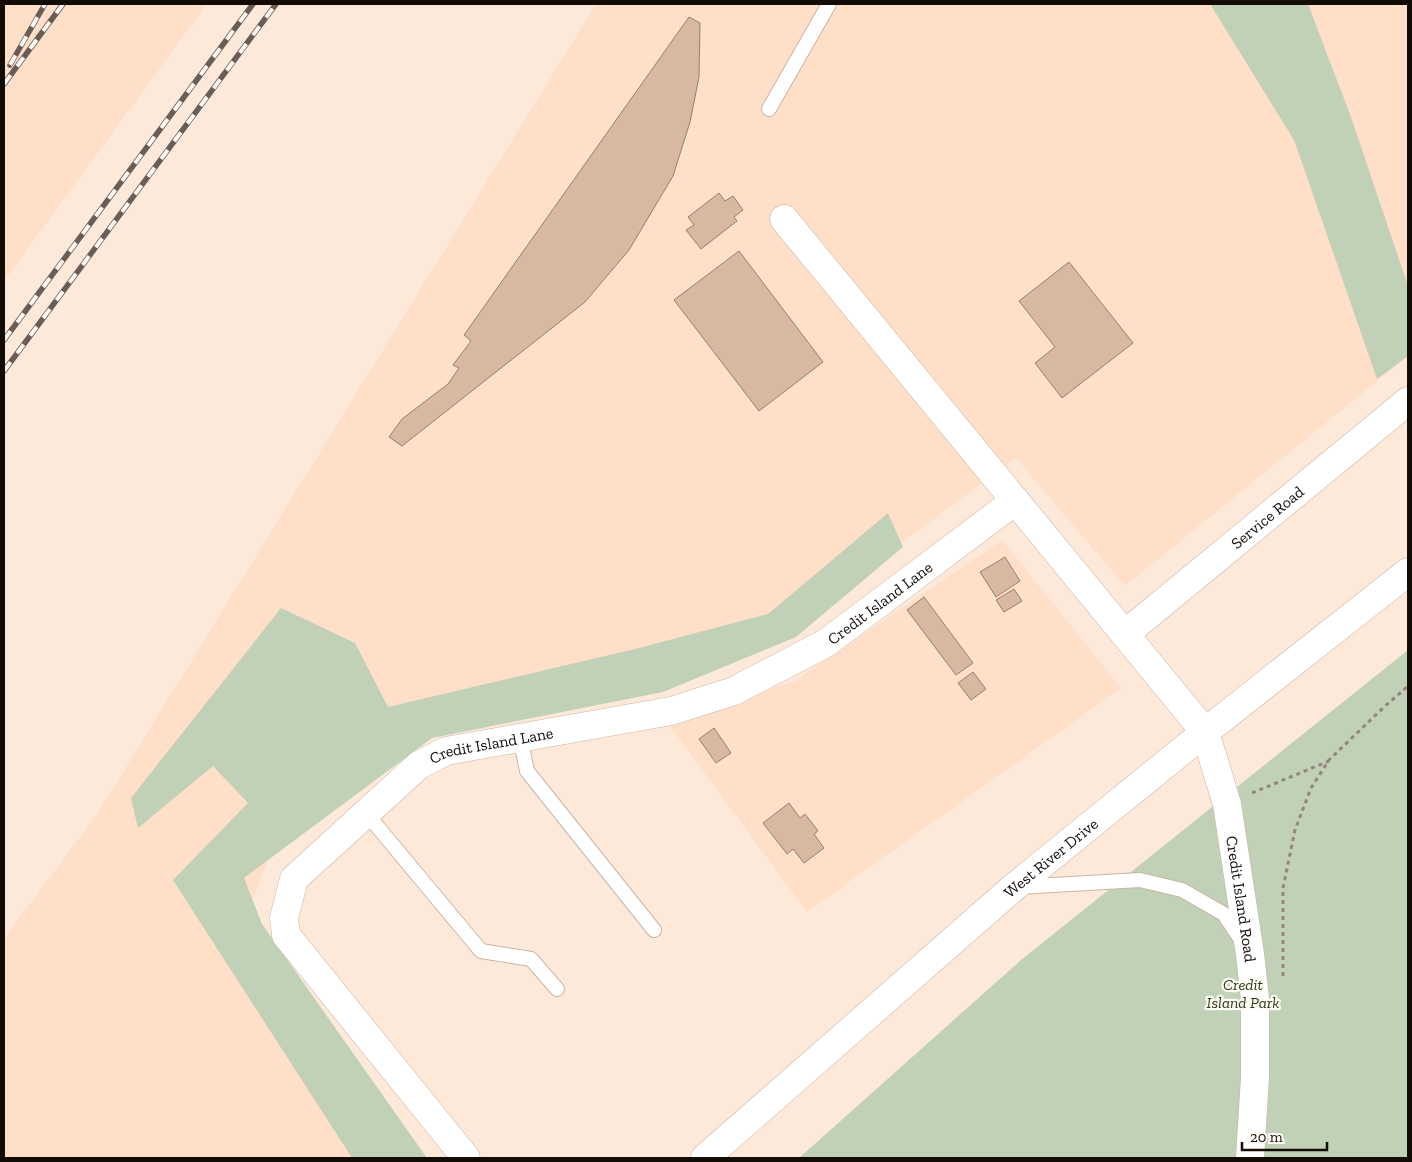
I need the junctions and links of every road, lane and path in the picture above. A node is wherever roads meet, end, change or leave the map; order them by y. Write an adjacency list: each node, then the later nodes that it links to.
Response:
1 (828, 4): 2 (lane)
2 (769, 109)
3 (784, 219): 5 (street)
4 (1408, 401): 7 (street, Service Road)
5 (1015, 501): 7 (street); 10 (street, Credit Island Lane)
6 (1408, 572): 9 (street, West River Drive)
7 (1125, 634): 9 (street)
8 (1408, 686): 11 (path)
9 (1206, 732): 12 (street, Credit Island Road); 14 (street, West River Drive)
10 (520, 738): 13 (street, Credit Island Lane); 15 (lane)
11 (1330, 760): 12 (path); 17 (path)
12 (1227, 804): 16 (street, Credit Island Road)
13 (366, 813): 18 (lane); 19 (street, Credit Island Lane)
14 (1013, 888): 16 (lane); 20 (street, West River Drive)
15 (654, 930)
16 (1250, 954): 21 (street, Credit Island Road)
17 (1283, 980)
18 (557, 989)
19 (466, 1158)
20 (705, 1158)
21 (1250, 1158)

